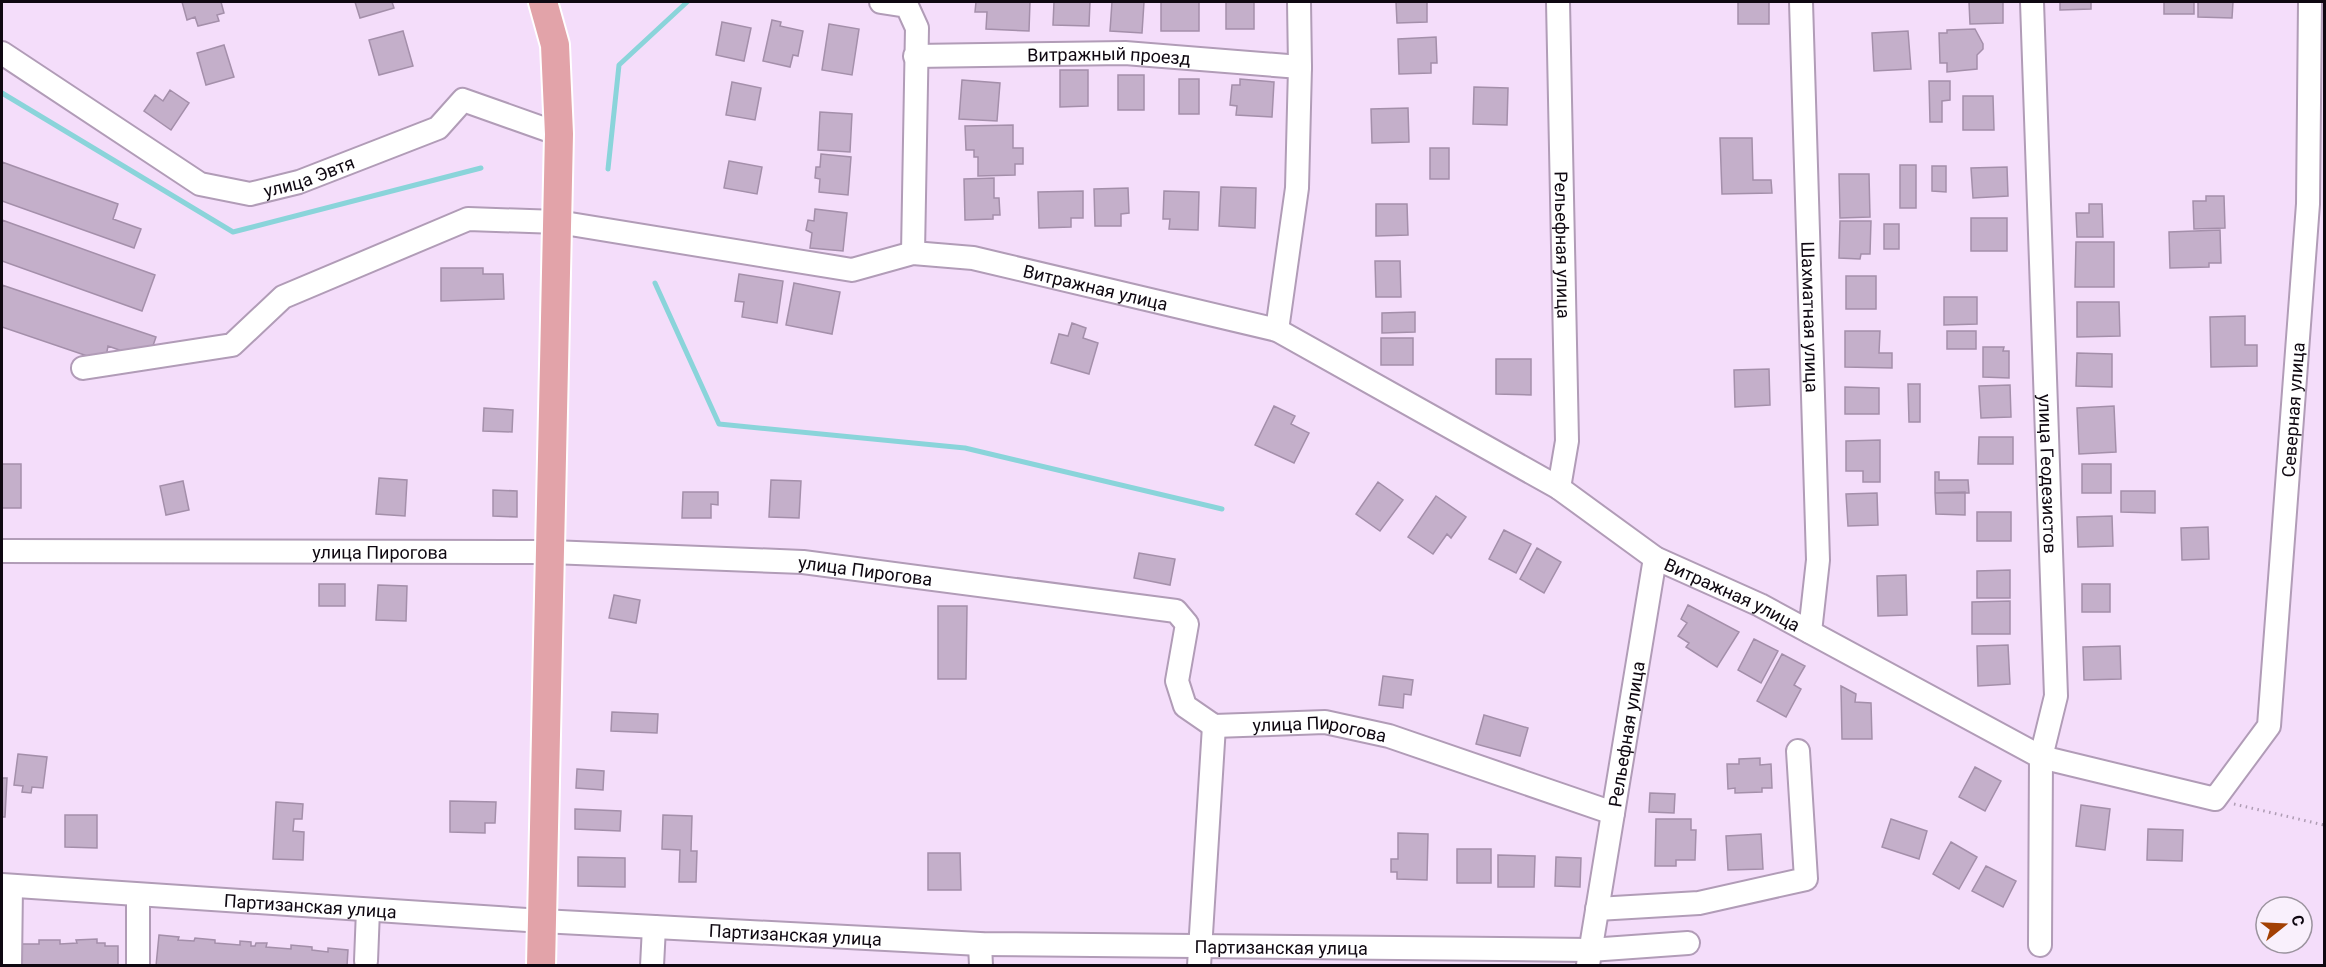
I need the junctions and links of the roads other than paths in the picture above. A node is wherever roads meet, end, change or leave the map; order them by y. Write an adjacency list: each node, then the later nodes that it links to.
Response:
1 (543, 2): 11 (main road)
2 (881, 2): 9 (street)
3 (1299, 2): 10 (street)
4 (1558, 2): 16 (street, Рельефная улица)
5 (1801, 2): 20 (street, Шахматная улица)
6 (2032, 2): 23 (street, улица Геодезистов)
7 (2310, 2): 24 (street, Северная улица)
8 (2, 53): 11 (street, улица Эвтя)
9 (915, 56): 10 (street, Витражный проезд); 13 (street)
10 (1300, 67): 14 (street)
11 (559, 134): 12 (main road)
12 (558, 222): 13 (street, Витражная улица); 15 (street, Витражная улица); 18 (main road)
13 (913, 253): 14 (street, Витражная улица)
14 (1277, 330): 16 (street, Витражная улица)
15 (82, 368)
16 (1559, 488): 19 (street, Витражная улица)
17 (2, 550): 18 (street, улица Пирогова)
18 (551, 552): 21 (street, улица Пирогова); 30 (main road)
19 (1655, 558): 20 (street, Витражная улица); 25 (street, Рельефная улица)
20 (1810, 632): 23 (street, Витражная улица)
21 (1214, 726): 25 (street, улица Пирогова); 35 (street)
22 (1798, 751): 28 (street)
23 (2041, 757): 24 (street, Витражная улица); 33 (street, улица Геодезистов)
24 (2215, 799)
25 (1613, 813): 28 (street, Рельефная улица)
26 (6, 885): 27 (street, Партизанская улица); 38 (street)
27 (138, 896): 29 (street, Партизанская улица); 39 (street)
28 (1597, 909): 36 (street, Рельефная улица)
29 (368, 910): 30 (street, Партизанская улица); 37 (street)
30 (542, 921): 31 (street, Партизанская улица); 40 (main road)
31 (654, 927): 34 (street, Партизанская улица); 41 (street)
32 (1688, 943): 36 (street, Партизанская улица)
33 (2040, 945)
34 (981, 955): 35 (street, Партизанская улица)
35 (1199, 956): 36 (street, Партизанская улица)
36 (1589, 958)
37 (366, 961)
38 (10, 966)
39 (138, 966)
40 (541, 966)
41 (652, 966)

